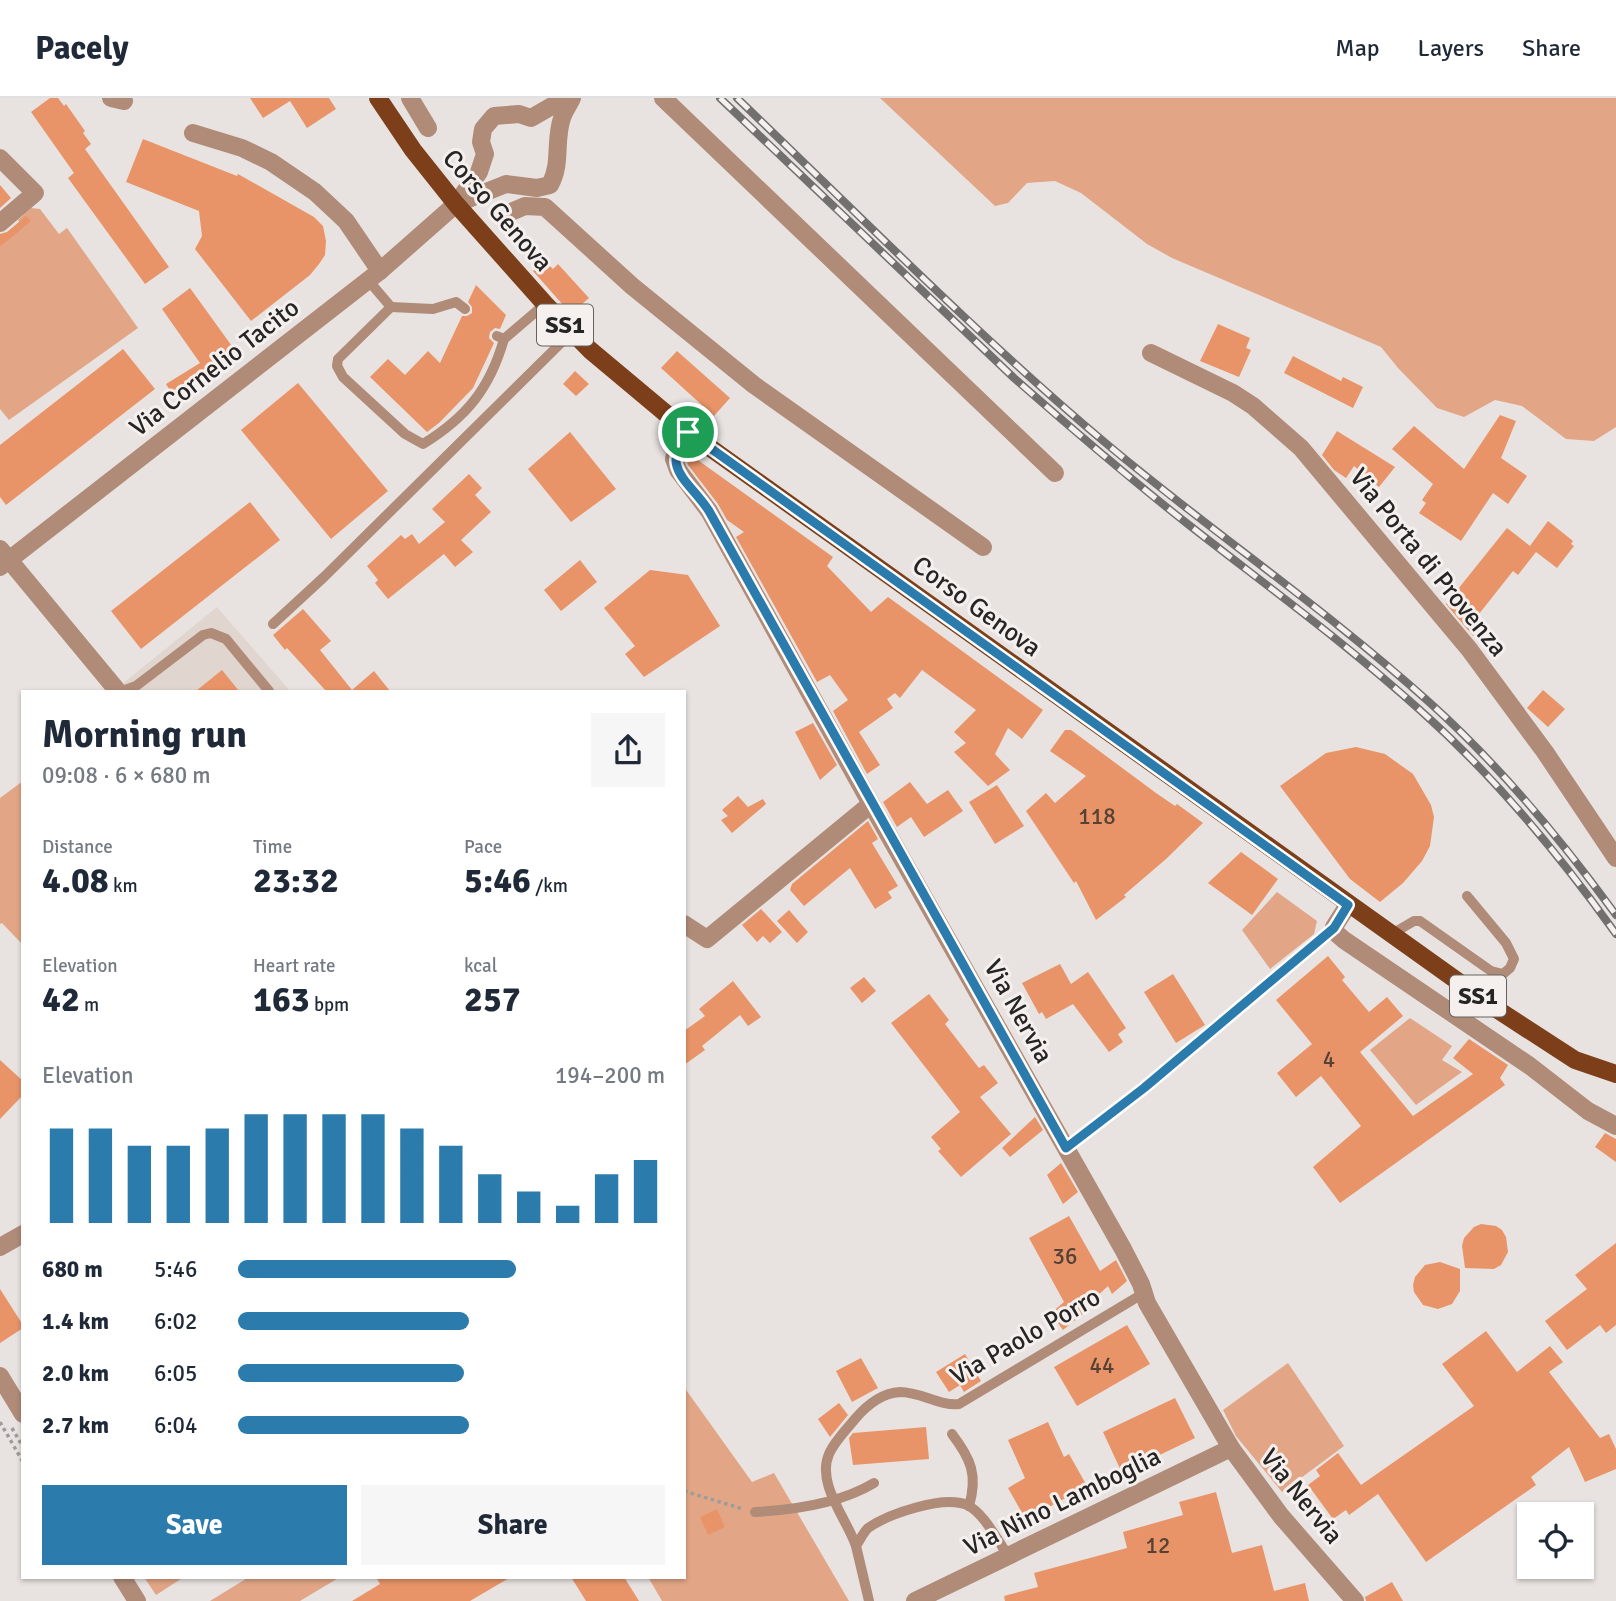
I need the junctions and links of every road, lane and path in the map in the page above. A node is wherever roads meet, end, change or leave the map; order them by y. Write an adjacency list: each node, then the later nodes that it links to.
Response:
1 (378, 98): 9 (main road, Corso Genova / SS1)
2 (410, 98): 6 (street)
3 (566, 98): 9 (street)
4 (572, 98): 9 (street)
5 (663, 98): 19 (street)
6 (428, 128)
7 (193, 133): 12 (street)
8 (0, 158): 11 (street)
9 (456, 204): 12 (street, Via Cornelio Tacito); 13 (main road, Corso Genova / SS1)
10 (511, 212): 20 (street)
11 (0, 223)
12 (374, 275): 14 (lane); 21 (street, Via Cornelio Tacito)
13 (545, 304): 14 (lane); 16 (main road, Corso Genova / SS1)
14 (391, 307): 15 (lane)
15 (465, 309)
16 (572, 332): 18 (main road, Corso Genova / SS1); 22 (lane)
17 (1151, 353): 28 (street, Via Porta di Provenza)
18 (688, 432): 27 (street, Via Nervia); 30 (main road, Corso Genova / SS1)
19 (1055, 473)
20 (983, 547)
21 (3, 558): 23 (street)
22 (273, 624)
23 (116, 689): 24 (lane)
24 (125, 690)
25 (125, 690): 26 (lane)
26 (267, 690)
27 (871, 804): 31 (street); 36 (street, Via Nervia)
28 (1616, 858)
29 (1467, 896): 33 (lane)
30 (1348, 905): 32 (street); 33 (main road, Corso Genova / SS1)
31 (686, 925)
32 (1334, 928): 35 (street); 36 (path)
33 (1390, 935): 34 (main road, Corso Genova / SS1)
34 (1616, 1074)
35 (1616, 1126)
36 (1066, 1148): 39 (street, Via Nervia)
37 (21, 1235): 38 (street)
38 (0, 1247)
39 (1144, 1293): 44 (street, Via Nervia); 48 (lane, Via Paolo Porro)
40 (0, 1376): 41 (street)
41 (21, 1411)
42 (0, 1422): 45 (path)
43 (952, 1434): 49 (lane)
44 (1231, 1448): 52 (street, Via Nino Lamboglia); 57 (street, Via Nervia)
45 (21, 1459)
46 (874, 1483): 48 (lane)
47 (686, 1492): 50 (path)
48 (834, 1499): 50 (lane); 51 (lane)
49 (969, 1506): 51 (lane); 52 (lane)
50 (755, 1512)
51 (856, 1546): 55 (lane)
52 (1008, 1555): 56 (street, Via Nino Lamboglia)
53 (123, 1579): 54 (street)
54 (137, 1601)
55 (869, 1601)
56 (915, 1601)
57 (1355, 1601)

